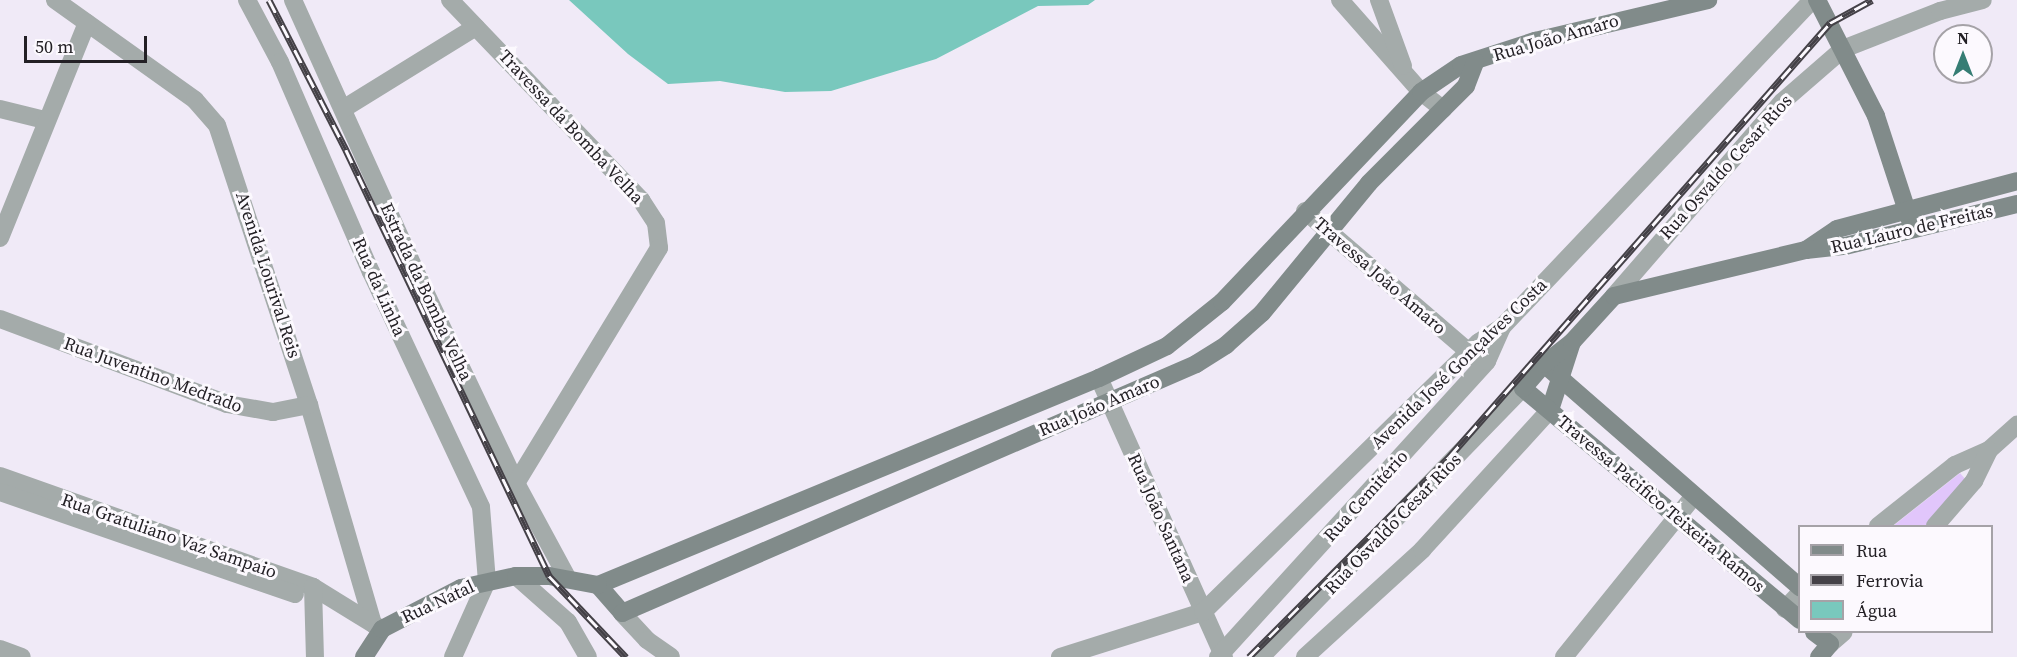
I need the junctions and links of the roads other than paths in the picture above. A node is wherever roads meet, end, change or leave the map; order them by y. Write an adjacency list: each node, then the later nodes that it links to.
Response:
1 (55, 0): 11 (street, Avenida Lourival Reis)
2 (247, 0): 54 (street, Rua da Linha)
3 (293, 0): 18 (street, Estrada da Bomba Velha)
4 (450, 0): 12 (street, Travessa da Bomba Velha)
5 (1340, 0): 15 (street)
6 (1379, 0): 15 (street)
7 (1708, 0): 14 (street, Rua João Amaro)
8 (1812, 0): 31 (street, Avenida José Gonçalves Costa)
9 (1816, 0): 13 (street)
10 (1983, 0): 13 (street, Rua Osvaldo Cesar Rios)
11 (87, 23): 20 (street); 40 (street, Avenida Lourival Reis)
12 (476, 27): 18 (street); 45 (street, Travessa da Bomba Velha)
13 (1843, 49): 23 (street); 29 (street, Rua Osvaldo Cesar Rios)
14 (1475, 62): 16 (street, Rua João Amaro); 19 (street, Rua João Amaro)
15 (1406, 76): 16 (street)
16 (1421, 92): 19 (street); 24 (street, Rua João Amaro)
17 (0, 109): 20 (street)
18 (343, 109): 45 (street, Estrada da Bomba Velha)
19 (1443, 109): 26 (street, Rua João Amaro)
20 (45, 120): 27 (street)
21 (2017, 181): 23 (street, Rua Lauro de Freitas)
22 (2017, 204): 25 (street, Rua Lauro de Freitas)
23 (1907, 208): 25 (street); 28 (street, Rua Lauro de Freitas)
24 (1305, 211): 26 (street, Travessa João Amaro); 36 (street, Rua João Amaro)
25 (1913, 229): 28 (street, Rua Lauro de Freitas)
26 (1327, 232): 33 (street, Travessa João Amaro); 39 (street, Rua João Amaro)
27 (0, 238)
28 (1806, 250): 29 (street, Rua Lauro de Freitas)
29 (1614, 296): 32 (street)
30 (0, 320): 40 (street, Rua Juventino Medrado)
31 (1502, 327): 33 (street, Avenida José Gonçalves Costa); 34 (street, Rua Cemitério)
32 (1572, 342): 35 (street); 37 (street)
33 (1469, 352): 34 (street, Travessa João Amaro); 59 (street, Avenida José Gonçalves Costa)
34 (1483, 364): 66 (street, Rua Cemitério)
35 (1544, 364): 37 (street, Travessa Pacifico Teixeira Ramos); 38 (street)
36 (1099, 378): 39 (street, Rua João Santana); 55 (street, Rua João Amaro)
37 (1562, 381): 41 (street); 47 (street, Travessa Pacifico Teixeira Ramos)
38 (1522, 388): 41 (street, Travessa Pacifico Teixeira Ramos); 74 (street, Rua Osvaldo Cesar Rios)
39 (1108, 400): 59 (street, Rua João Santana); 60 (street, Rua João Amaro)
40 (309, 405): 62 (street, Avenida Lourival Reis)
41 (1550, 411): 48 (street, Travessa Pacifico Teixeira Ramos); 75 (street, Rua Osvaldo Cesar Rios)
42 (2017, 425): 43 (street)
43 (1989, 450): 50 (street); 51 (street)
44 (0, 476): 49 (street, Rua Gratuliano Vaz Sampaio)
45 (516, 483): 53 (street, Estrada da Bomba Velha)
46 (0, 492): 49 (street, Rua Gratuliano Vaz Sampaio)
47 (1693, 497): 48 (street); 56 (street, Travessa Pacifico Teixeira Ramos)
48 (1676, 519): 61 (street, Travessa Pacifico Teixeira Ramos); 76 (street)
49 (100, 520): 57 (street, Rua Gratuliano Vaz Sampaio)
50 (1879, 525)
51 (1936, 525)
52 (516, 576): 53 (street, Rua Natal); 54 (street, Rua Natal); 71 (street)
53 (568, 579): 55 (street, Rua Natal)
54 (487, 580): 62 (street, Rua Natal); 70 (street)
55 (598, 585): 60 (street)
56 (1798, 585)
57 (313, 593): 62 (street, Rua Gratuliano Vaz Sampaio); 68 (street)
58 (1798, 598): 61 (street)
59 (1203, 612): 66 (street, Rua João Santana); 73 (street, Avenida José Gonçalves Costa)
60 (622, 613): 72 (street)
61 (1792, 615)
62 (377, 627): 69 (street, Rua Natal)
63 (1815, 633): 64 (street)
64 (1831, 644)
65 (0, 649): 67 (street)
66 (1222, 656)
67 (22, 657)
68 (315, 657)
69 (364, 657)
70 (453, 657)
71 (588, 657)
72 (671, 657)
73 (1060, 657)
74 (1261, 657)
75 (1305, 657)
76 (1564, 657)

